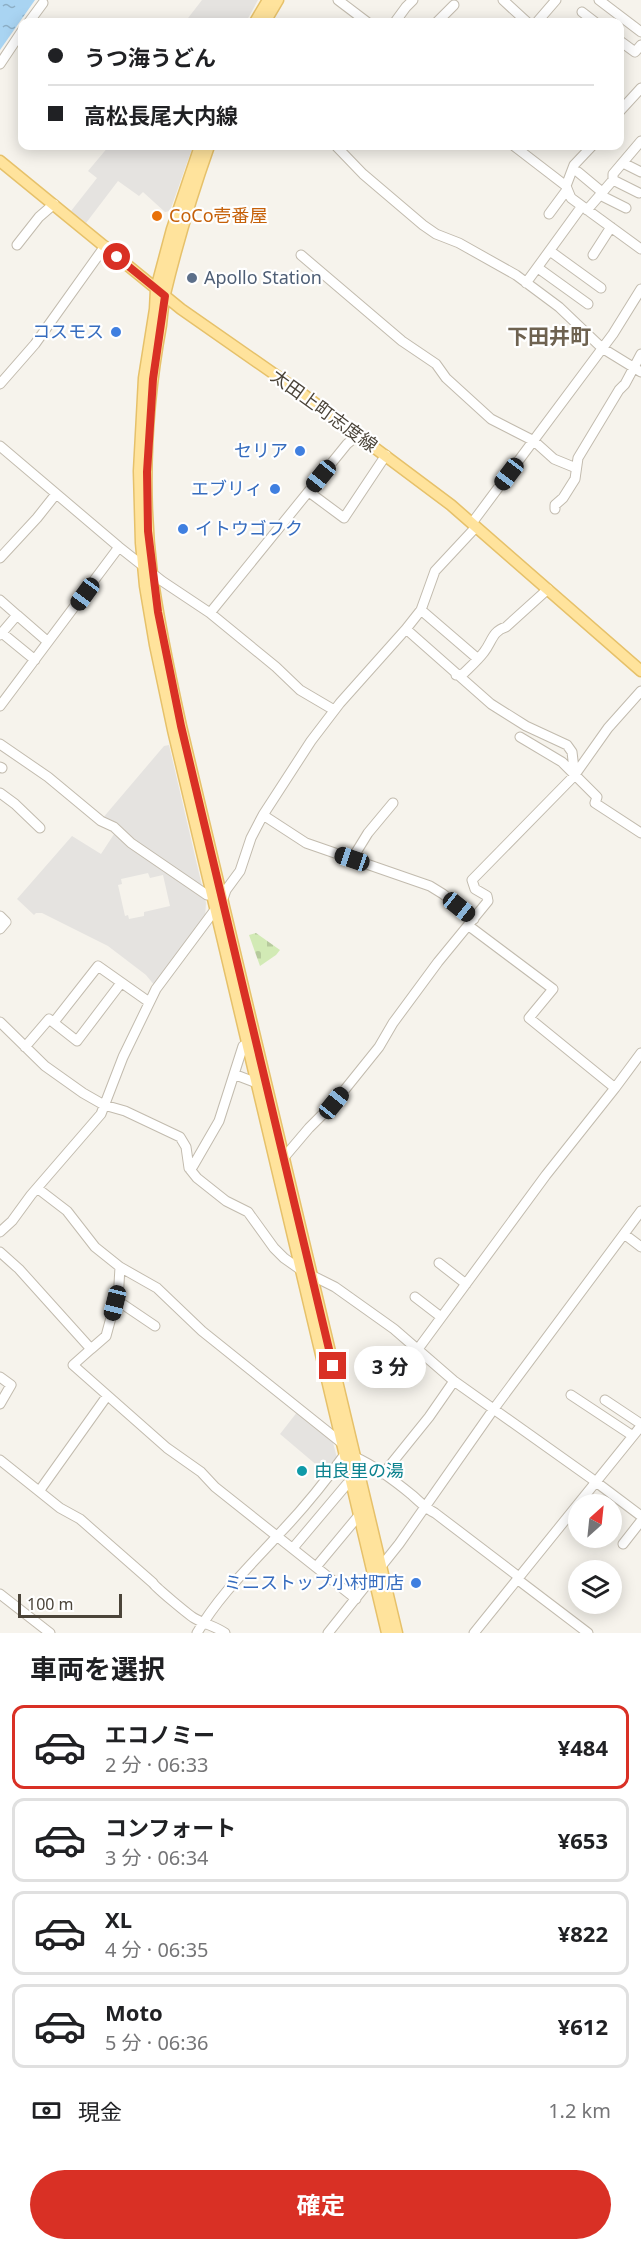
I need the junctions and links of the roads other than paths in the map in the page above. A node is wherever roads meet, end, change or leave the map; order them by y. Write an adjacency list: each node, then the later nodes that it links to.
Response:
1 (267, 0): 13 (main road)
2 (278, 0): 14 (main road)
3 (338, 0): 15 (street)
4 (413, 0): 16 (street)
5 (503, 0): 18 (street)
6 (556, 0): 19 (street)
7 (600, 0): 11 (street)
8 (43, 3): 12 (street)
9 (453, 5): 17 (street)
10 (582, 12): 20 (street)
11 (617, 13): 21 (street); 22 (street)
12 (32, 18)
13 (257, 18)
14 (267, 18)
15 (363, 18)
16 (399, 18)
17 (442, 18)
18 (523, 18)
19 (540, 18)
20 (590, 18)
21 (613, 18)
22 (623, 18)
23 (624, 19): 24 (street)
24 (641, 32)
25 (18, 37): 28 (street)
26 (624, 44): 27 (street)
27 (641, 45)
28 (0, 64)
29 (641, 87): 30 (street)
30 (624, 101)
31 (640, 145): 38 (street)
32 (199, 150): 60 (main road)
33 (208, 150): 60 (main road)
34 (340, 150): 57 (street)
35 (519, 150): 42 (street)
36 (588, 150): 42 (street)
37 (0, 161): 45 (main road, 太田上町志度線)
38 (623, 163): 40 (street); 41 (street)
39 (578, 172): 44 (street)
40 (641, 172)
41 (613, 180): 43 (street); 44 (street)
42 (566, 188): 46 (street); 48 (street)
43 (639, 193)
44 (601, 194): 46 (street); 47 (street)
45 (54, 204): 50 (street); 51 (main road, 太田上町志度線)
46 (585, 208): 49 (street); 53 (street)
47 (626, 208)
48 (549, 214)
49 (611, 226): 52 (street); 55 (street)
50 (17, 245)
51 (105, 246): 60 (main road, 太田上町志度線); 65 (street)
52 (641, 249)
53 (550, 251): 56 (street); 58 (street)
54 (302, 255): 67 (street)
55 (593, 255)
56 (538, 268): 57 (street); 61 (street)
57 (526, 284): 62 (street)
58 (601, 288)
59 (641, 289): 62 (street)
60 (160, 292): 66 (main road, 太田上町志度線); 77 (main road); 78 (main road)
61 (588, 304)
62 (602, 348): 64 (street); 67 (street)
63 (641, 354): 64 (street)
64 (637, 370): 70 (street)
65 (0, 384)
66 (358, 435): 69 (main road, 太田上町志度線); 71 (street)
67 (534, 441): 70 (street); 74 (street)
68 (0, 446): 72 (street)
69 (386, 455): 71 (street); 74 (main road, 太田上町志度線)
70 (576, 468): 73 (street)
71 (309, 492): 82 (street)
72 (56, 494): 75 (street); 76 (street)
73 (555, 509)
74 (474, 525): 79 (main road, 太田上町志度線); 81 (street)
75 (119, 547): 77 (street); 86 (street)
76 (0, 558)
77 (143, 565): 78 (street); 93 (main road)
78 (152, 573): 82 (street); 93 (main road)
79 (548, 589): 87 (street); 89 (main road, 太田上町志度線)
80 (0, 600): 83 (street)
81 (421, 610): 84 (street); 87 (street)
82 (210, 613): 94 (street)
83 (17, 615): 85 (street); 86 (street)
84 (406, 629): 90 (street); 94 (street)
85 (1, 634): 88 (street)
86 (48, 642): 88 (street)
87 (478, 659): 90 (street)
88 (35, 660): 92 (street)
89 (641, 671)
90 (456, 675): 97 (street)
91 (641, 692): 97 (street)
92 (0, 706)
93 (173, 710): 104 (main road)
94 (334, 710): 100 (street)
95 (520, 737): 97 (street)
96 (0, 744): 104 (street)
97 (574, 773): 102 (street); 106 (street)
98 (0, 793): 101 (street)
99 (393, 803): 103 (street)
100 (263, 815): 103 (street); 104 (street)
101 (40, 828)
102 (641, 834)
103 (352, 859): 106 (street)
104 (217, 901): 109 (street); 112 (main road); 119 (main road)
105 (0, 916): 107 (street)
106 (471, 923): 117 (street); 119 (street)
107 (0, 929)
108 (121, 982): 109 (street); 111 (street); 111 (street)
109 (149, 1002): 118 (street)
110 (0, 1022): 113 (street)
111 (54, 1022): 113 (street)
112 (248, 1044): 115 (street); 116 (main road)
113 (26, 1047): 118 (street)
114 (641, 1053): 117 (street)
115 (236, 1075): 116 (street); 120 (street)
116 (257, 1083): 119 (main road)
117 (615, 1088): 131 (street)
118 (104, 1104): 120 (street); 121 (street)
119 (281, 1161): 129 (main road); 130 (main road)
120 (189, 1168): 129 (street)
121 (37, 1188): 123 (street); 128 (street)
122 (641, 1211): 124 (street)
123 (0, 1232)
124 (624, 1234): 125 (street); 144 (street)
125 (641, 1247)
126 (0, 1252): 137 (street)
127 (439, 1263): 131 (street)
128 (120, 1267): 133 (street); 147 (street)
129 (301, 1270): 130 (street); 147 (main road)
130 (311, 1275): 136 (street); 147 (main road)
131 (466, 1284): 134 (street)
132 (415, 1297): 134 (street)
133 (118, 1301): 135 (street); 137 (street)
134 (441, 1317): 136 (street)
135 (155, 1326)
136 (418, 1348): 139 (street)
137 (91, 1349): 141 (street)
138 (0, 1377): 143 (street)
139 (454, 1381): 144 (street); 149 (street)
140 (571, 1395): 146 (street)
141 (107, 1396): 152 (street); 156 (street)
142 (605, 1400): 145 (street)
143 (0, 1404)
144 (494, 1410): 150 (street); 153 (street)
145 (641, 1425): 146 (street)
146 (633, 1436): 150 (street)
147 (347, 1452): 149 (street); 154 (main road); 156 (street); 160 (main road)
148 (0, 1460): 152 (street)
149 (382, 1474): 153 (street)
150 (596, 1482): 155 (street); 162 (street)
151 (347, 1484): 158 (street)
152 (40, 1490): 165 (street)
153 (423, 1507): 160 (street); 162 (street)
154 (360, 1514): 159 (street); 161 (main road)
155 (641, 1519): 157 (street)
156 (278, 1536): 158 (street); 165 (street)
157 (623, 1544)
158 (293, 1548): 159 (street)
159 (316, 1567): 164 (street)
160 (381, 1567): 161 (street); 171 (main road)
161 (374, 1577): 164 (street); 170 (main road)
162 (518, 1578): 172 (street); 173 (street)
163 (0, 1594): 166 (street)
164 (356, 1599): 169 (street)
165 (204, 1622): 167 (street); 168 (street)
166 (50, 1633)
167 (197, 1633)
168 (225, 1633)
169 (328, 1633)
170 (387, 1633)
171 (397, 1633)
172 (474, 1633)
173 (588, 1633)

